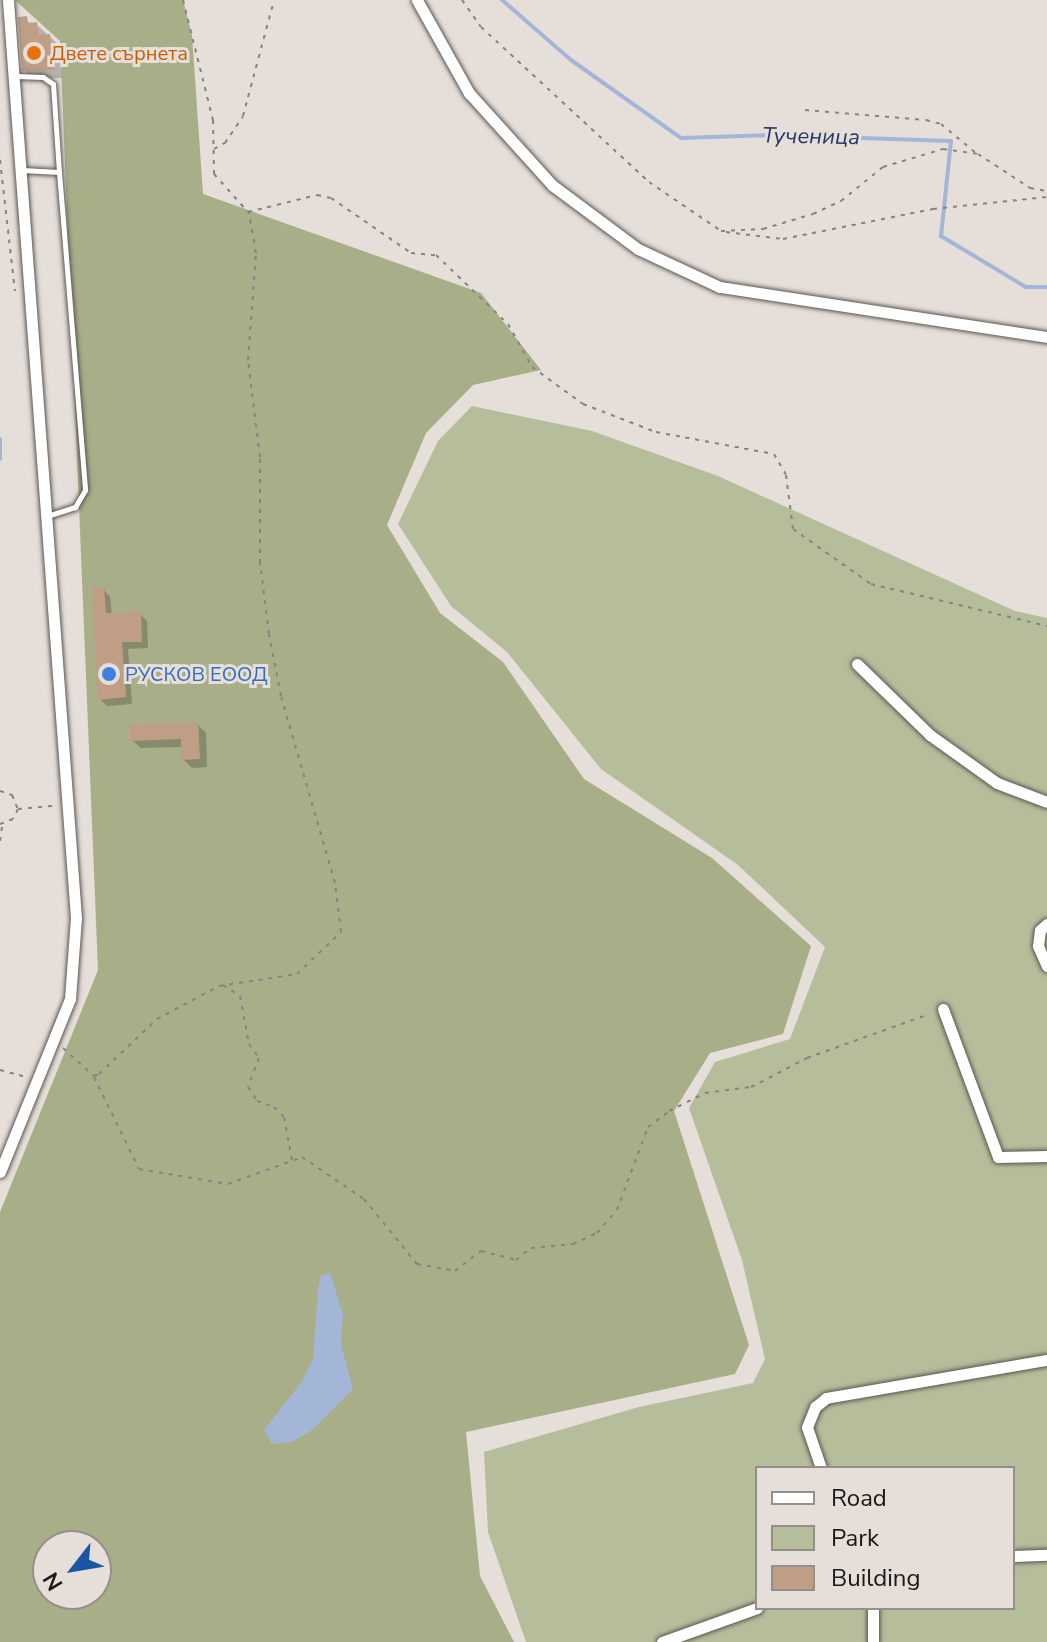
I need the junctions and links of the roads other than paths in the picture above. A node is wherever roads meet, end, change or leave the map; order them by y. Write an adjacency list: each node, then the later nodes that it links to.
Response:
1 (8, 0): 3 (street)
2 (417, 0): 6 (street)
3 (13, 75): 4 (street); 5 (lane)
4 (20, 170): 5 (lane); 7 (street)
5 (59, 172): 7 (lane)
6 (1047, 337)
7 (46, 517): 15 (street)
8 (857, 664): 9 (street)
9 (1047, 802)
10 (1047, 924): 11 (street)
11 (1042, 944): 12 (street)
12 (1047, 966)
13 (943, 1009): 14 (street)
14 (1047, 1156)
15 (0, 1172)
16 (1047, 1360): 17 (street)
17 (820, 1466)
18 (1047, 1555): 19 (street)
19 (1015, 1556)
20 (755, 1609): 22 (street)
21 (873, 1610): 23 (street)
22 (662, 1642)
23 (873, 1642)

